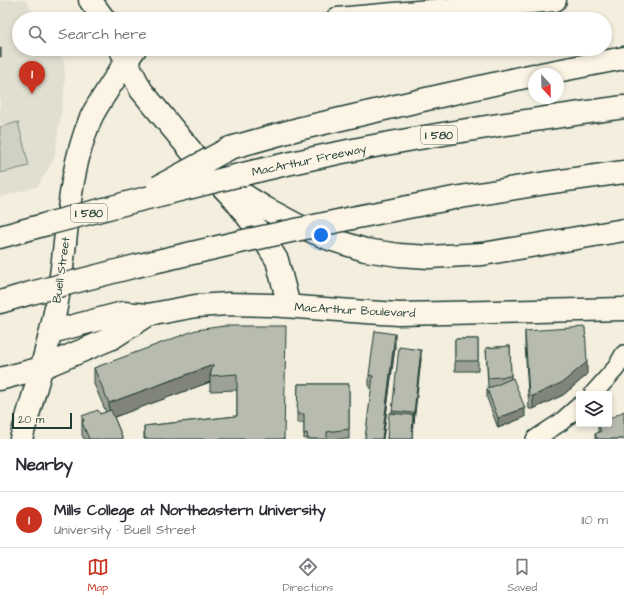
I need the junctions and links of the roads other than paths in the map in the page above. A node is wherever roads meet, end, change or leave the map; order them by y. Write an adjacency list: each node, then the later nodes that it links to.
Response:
1 (90, 0): 3 (main road)
2 (555, 0): 4 (main road)
3 (99, 12)
4 (417, 12)
5 (125, 56): 20 (main road, Buell Street)
6 (128, 56): 12 (main road, MacArthur Boulevard)
7 (624, 58): 8 (main road)
8 (564, 70)
9 (528, 76): 13 (main road, bridge)
10 (624, 107): 13 (main road, MacArthur Freeway / I 580, bridge)
11 (624, 172): 16 (main road, bridge)
12 (210, 174): 14 (main road); 17 (main road, MacArthur Boulevard)
13 (131, 202): 15 (main road, MacArthur Freeway / I 580, bridge)
14 (624, 230)
15 (0, 237)
16 (0, 302)
17 (289, 306): 18 (main road, MacArthur Boulevard); 19 (main road)
18 (624, 309)
19 (148, 315): 20 (main road); 22 (main road)
20 (51, 332): 22 (main road, Buell Street)
21 (624, 354): 24 (street)
22 (41, 368): 23 (main road); 27 (main road, Buell Street)
23 (0, 379)
24 (596, 391)
25 (576, 409): 26 (street)
26 (542, 437)
27 (21, 439)

